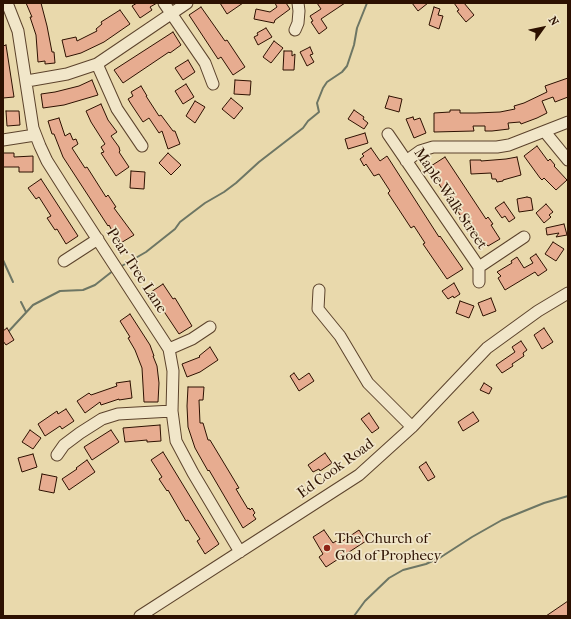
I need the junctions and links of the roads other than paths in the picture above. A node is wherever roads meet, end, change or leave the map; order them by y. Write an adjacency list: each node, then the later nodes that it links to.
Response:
1 (8, 3): 8 (street, Pear Tree Lane)
2 (164, 3): 5 (street)
3 (187, 3): 5 (street)
4 (298, 3): 6 (street)
5 (171, 14): 7 (street); 9 (street)
6 (295, 30)
7 (97, 64): 8 (street); 15 (street)
8 (26, 81): 12 (street, Pear Tree Lane)
9 (213, 84)
10 (568, 122): 11 (street)
11 (545, 132): 16 (street); 17 (street)
12 (35, 134): 14 (street); 19 (street, Pear Tree Lane)
13 (388, 134): 17 (street, Maple Walk Street)
14 (3, 140)
15 (142, 146)
16 (568, 160)
17 (406, 161): 21 (street, Maple Walk Street)
18 (524, 237): 21 (street)
19 (98, 239): 20 (street); 26 (street, Pear Tree Lane)
20 (64, 261)
21 (478, 267): 22 (street, Maple Walk Street)
22 (479, 282)
23 (319, 290): 28 (street)
24 (568, 293): 28 (street, Ed Cook Road)
25 (210, 327): 26 (street)
26 (169, 349): 27 (street, Pear Tree Lane)
27 (172, 411): 29 (street); 30 (street, Pear Tree Lane)
28 (412, 427): 30 (street, Ed Cook Road)
29 (57, 455)
30 (240, 552): 31 (street, Ed Cook Road)
31 (140, 616)

